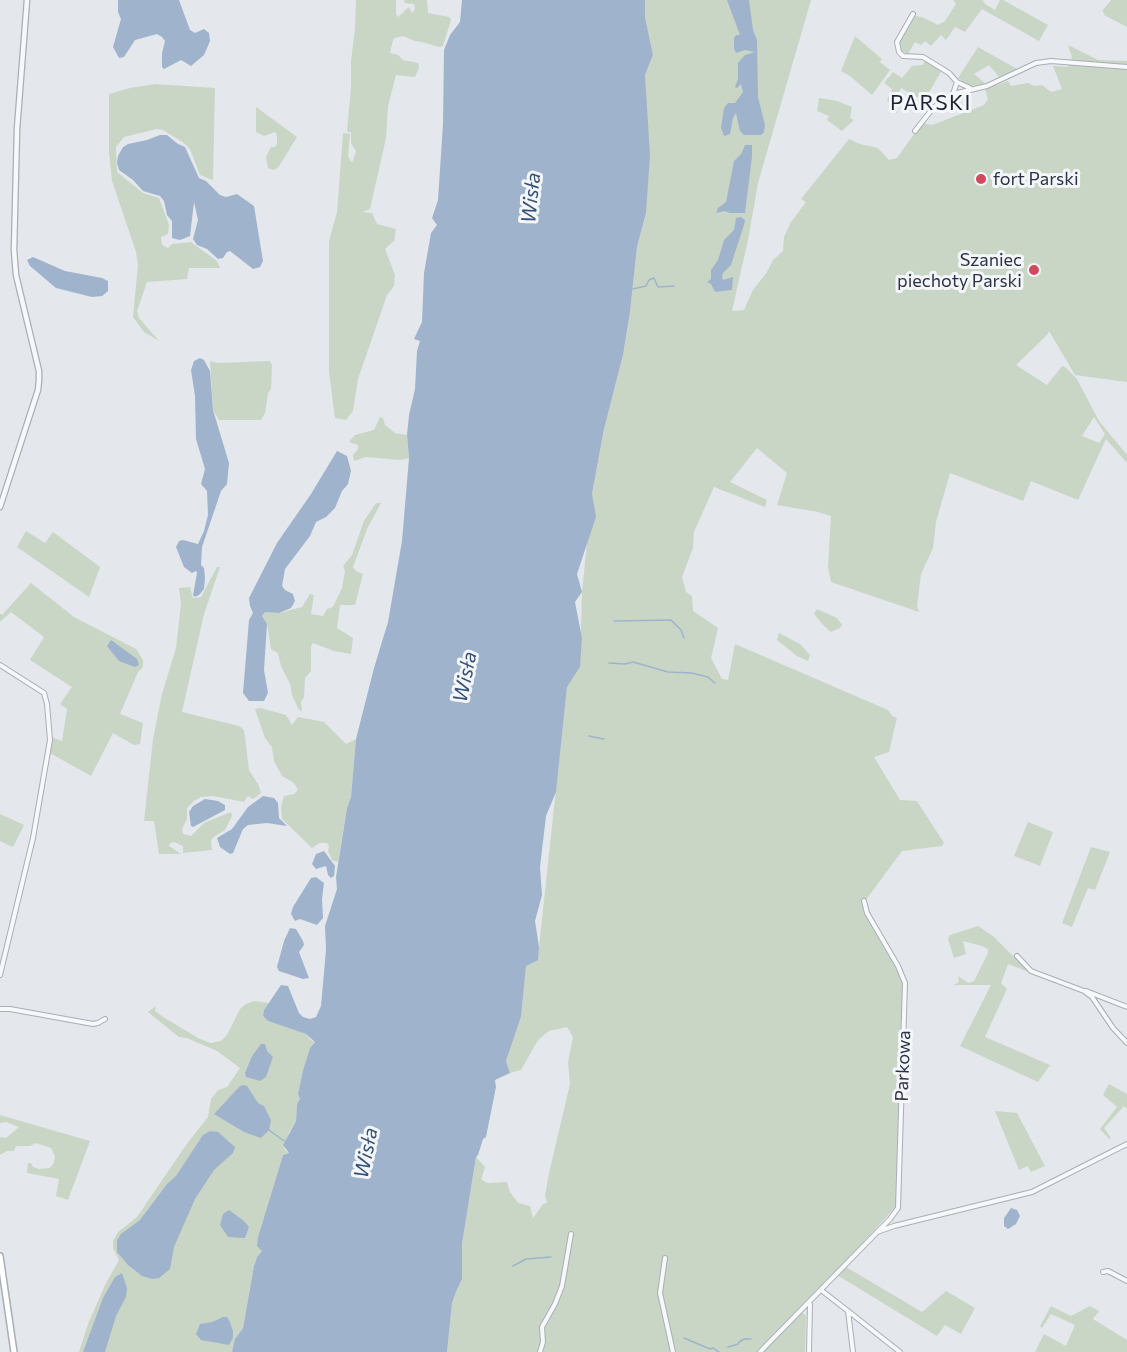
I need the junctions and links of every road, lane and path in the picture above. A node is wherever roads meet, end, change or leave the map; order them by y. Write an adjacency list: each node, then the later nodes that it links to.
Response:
1 (27, 0): 8 (street)
2 (913, 14): 4 (street)
3 (1127, 67): 5 (street)
4 (957, 82): 5 (street); 6 (street)
5 (970, 88): 6 (street)
6 (954, 94): 7 (street)
7 (915, 131)
8 (0, 507)
9 (0, 665): 12 (street)
10 (864, 901): 19 (street, Parkowa)
11 (1017, 956): 13 (street)
12 (0, 975)
13 (1085, 992): 14 (street); 17 (street)
14 (1127, 1007)
15 (0, 1009): 16 (street)
16 (105, 1019)
17 (1127, 1043)
18 (1127, 1144): 19 (street)
19 (876, 1233): 25 (street, Parkowa)
20 (571, 1234): 29 (street)
21 (0, 1256): 28 (main road)
22 (665, 1258): 30 (street)
23 (1103, 1272): 24 (street)
24 (1127, 1281)
25 (821, 1290): 26 (street, Parkowa); 27 (street)
26 (808, 1303): 31 (street, Parkowa); 32 (street)
27 (848, 1311): 33 (street); 34 (street)
28 (14, 1352)
29 (540, 1352)
30 (673, 1352)
31 (760, 1352)
32 (809, 1352)
33 (853, 1352)
34 (900, 1352)

